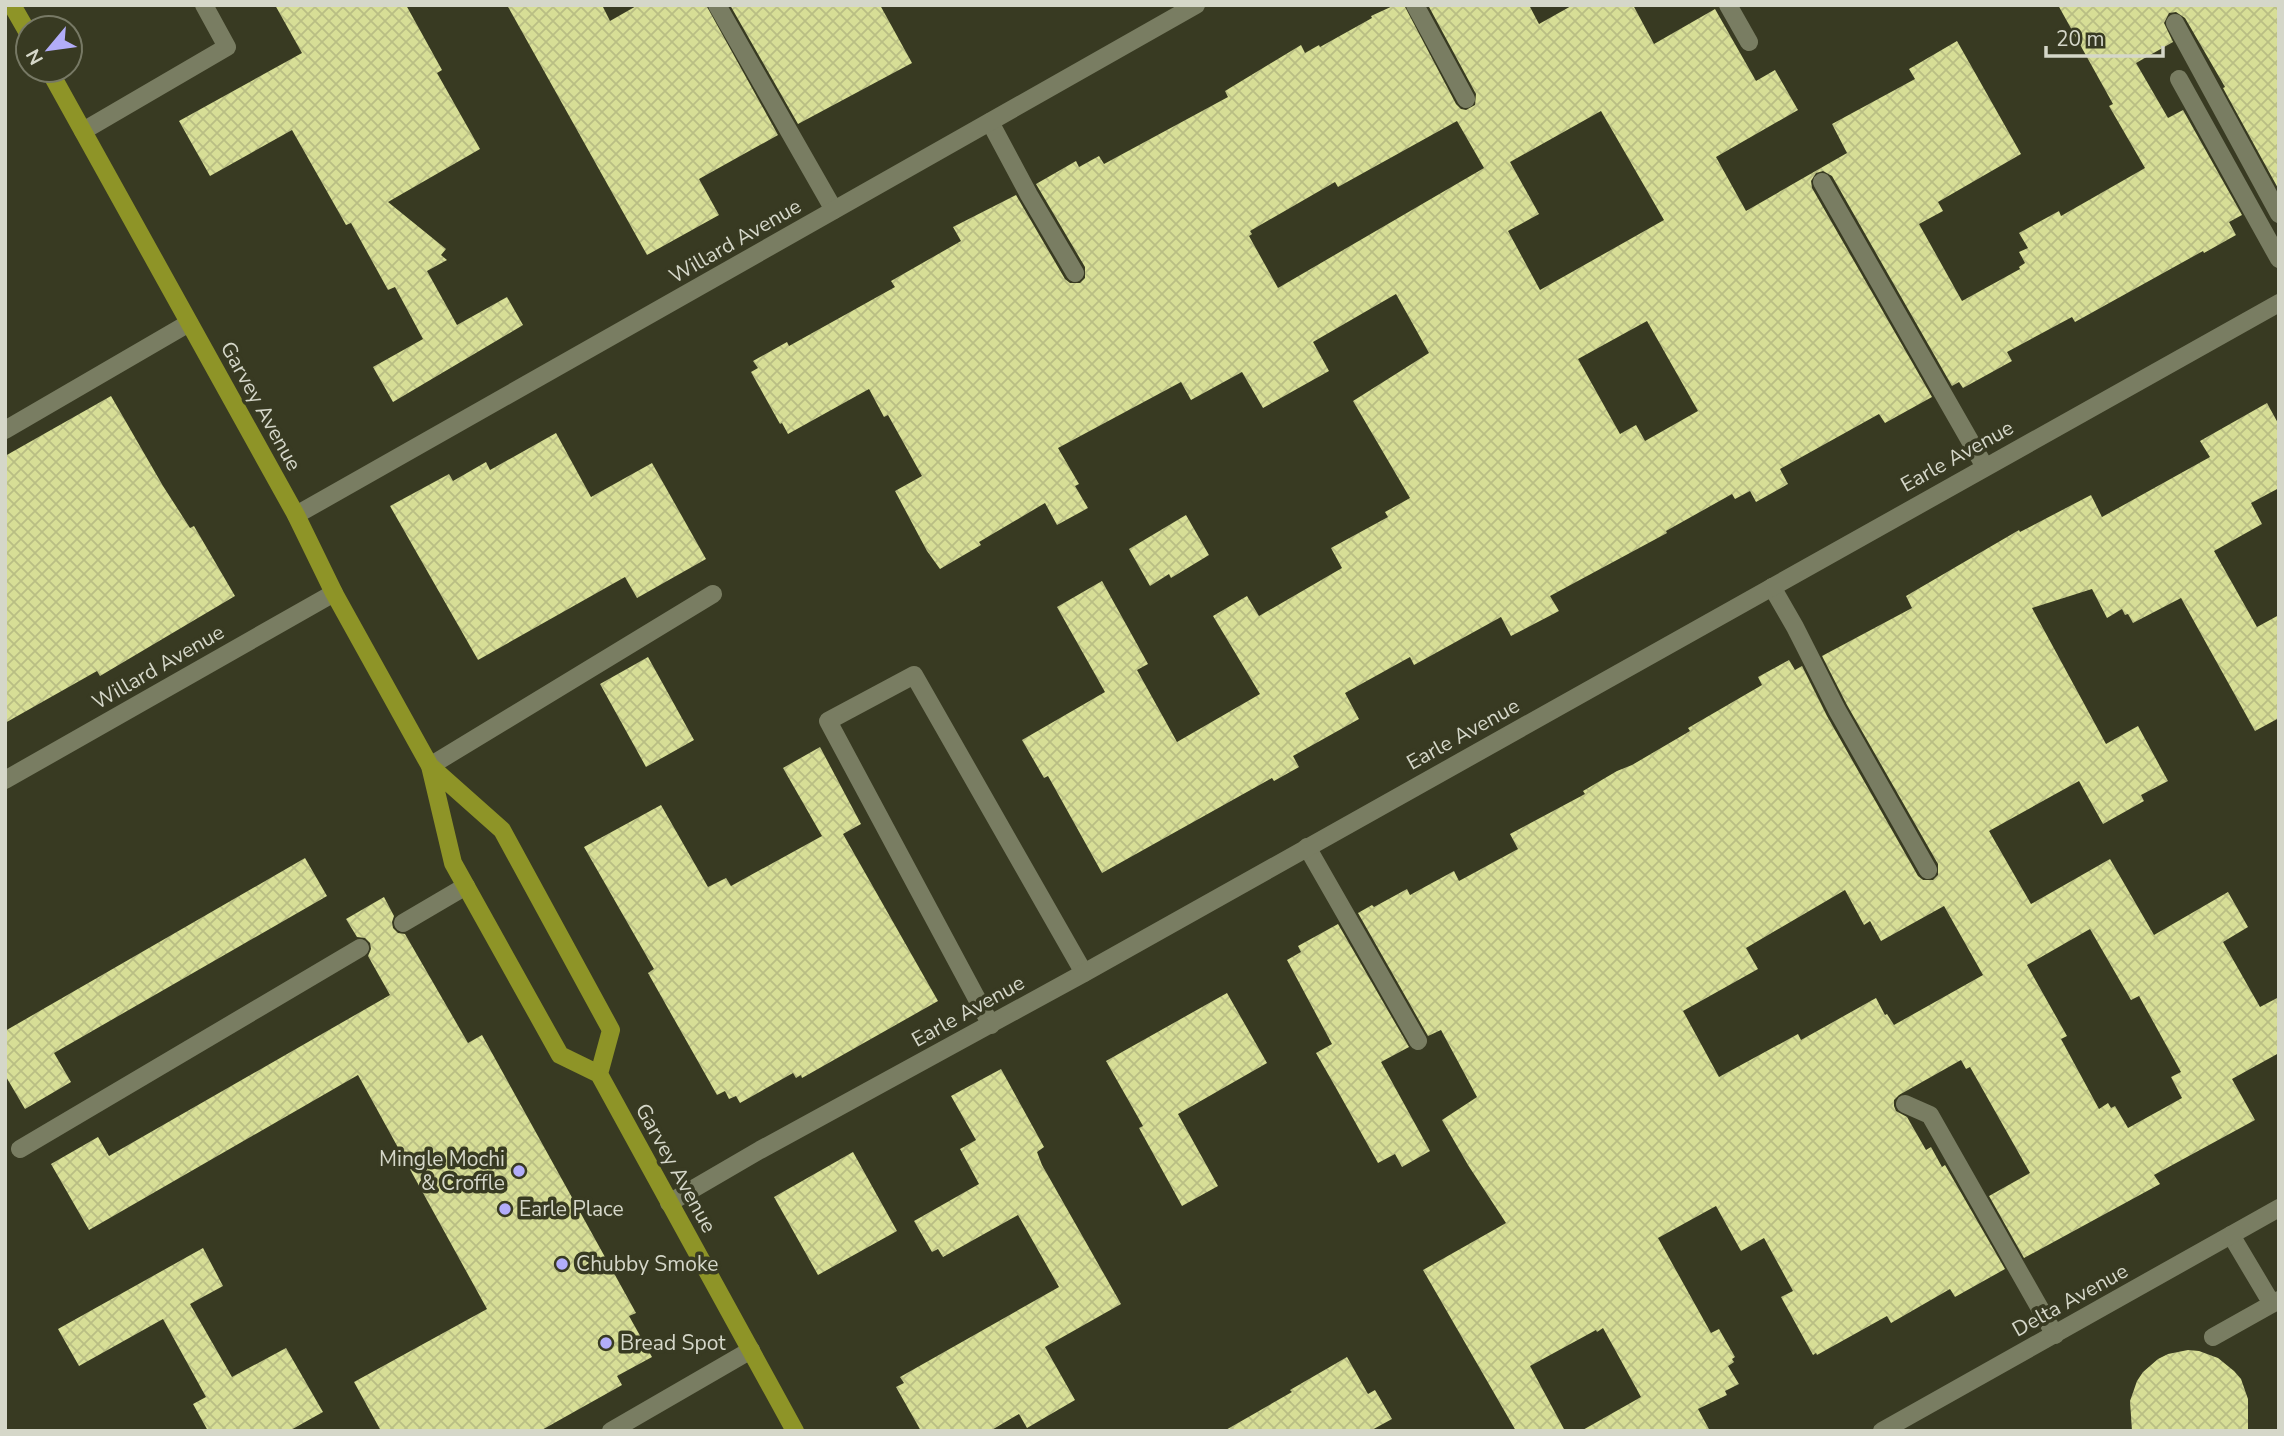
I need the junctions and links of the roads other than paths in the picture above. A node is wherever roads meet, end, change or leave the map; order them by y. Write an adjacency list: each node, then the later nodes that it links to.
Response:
1 (204, 5): 12 (street)
2 (717, 5): 14 (street)
3 (1196, 5): 11 (street, Willard Avenue)
4 (1415, 5): 10 (street)
5 (1728, 5): 7 (street)
6 (2175, 23): 15 (street)
7 (1749, 42)
8 (2179, 79): 16 (street)
9 (57, 84): 12 (main road, Garvey Avenue)
10 (1466, 99)
11 (990, 122): 14 (street, Willard Avenue); 17 (street)
12 (83, 131): 19 (main road, Garvey Avenue)
13 (1822, 182): 21 (street)
14 (834, 210): 22 (street, Willard Avenue)
15 (2279, 214)
16 (2279, 259)
17 (1074, 273)
18 (2279, 303): 21 (street, Earle Avenue)
19 (190, 323): 20 (street); 22 (main road, Garvey Avenue)
20 (5, 430)
21 (1985, 467): 23 (street, Earle Avenue)
22 (296, 515): 24 (main road, Garvey Avenue)
23 (1772, 587): 28 (street, Earle Avenue); 29 (street)
24 (334, 593): 26 (main road, Garvey Avenue); 27 (street, Willard Avenue)
25 (713, 594): 26 (street)
26 (430, 766): 30 (main road, Garvey Avenue); 36 (main road, Garvey Avenue)
27 (5, 780)
28 (1307, 847): 33 (street, Earle Avenue); 35 (street)
29 (1928, 870)
30 (466, 886): 31 (street); 36 (main road, Garvey Avenue)
31 (403, 923)
32 (360, 948): 38 (street)
33 (1084, 973): 34 (street, Earle Avenue); 34 (street)
34 (991, 1025): 39 (street, Earle Avenue)
35 (1418, 1041)
36 (599, 1074): 39 (main road, Garvey Avenue)
37 (1905, 1104): 43 (street)
38 (20, 1149)
39 (669, 1203): 45 (main road, Garvey Avenue)
40 (2279, 1208): 41 (street, Delta Avenue)
41 (2231, 1235): 42 (street); 43 (street, Delta Avenue)
42 (2275, 1302): 44 (street)
43 (2055, 1335): 48 (street, Delta Avenue)
44 (2213, 1337)
45 (751, 1350): 46 (street); 47 (main road, Garvey Avenue)
46 (611, 1431)
47 (795, 1431)
48 (1882, 1431)

